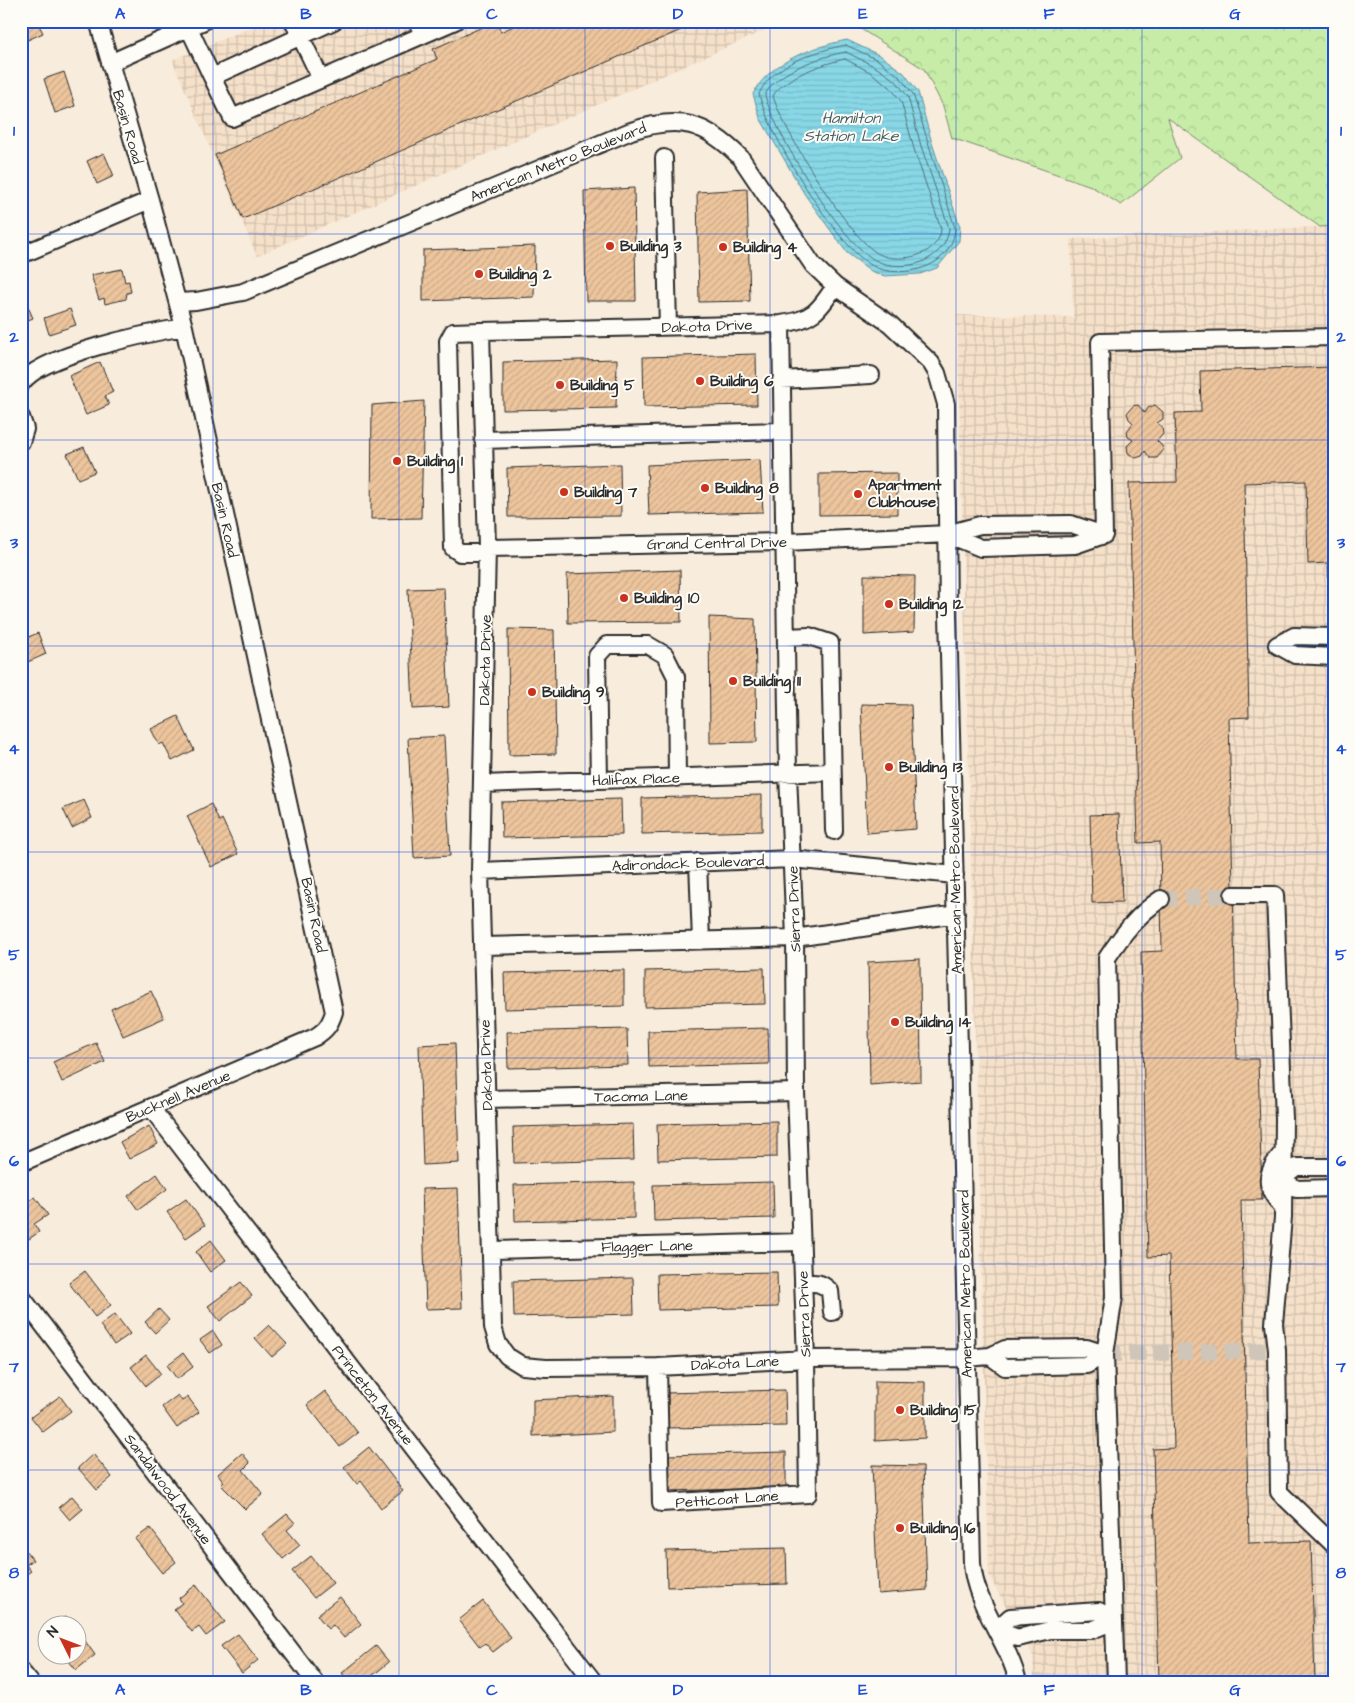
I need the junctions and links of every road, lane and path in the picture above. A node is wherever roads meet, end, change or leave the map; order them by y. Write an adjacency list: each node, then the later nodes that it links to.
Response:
1 (98, 21): 7 (street, Basin Road)
2 (334, 21): 6 (street)
3 (455, 21): 5 (street)
4 (197, 24): 7 (street); 8 (street)
5 (420, 28): 9 (street)
6 (296, 29): 8 (street); 9 (street)
7 (110, 63): 11 (street, Basin Road)
8 (212, 77): 9 (street)
9 (321, 80)
10 (664, 158): 17 (street)
11 (150, 200): 12 (street); 14 (street, Basin Road)
12 (21, 254)
13 (835, 286): 14 (street, American Metro Boulevard); 15 (street, Dakota Drive); 27 (street, American Metro Boulevard)
14 (178, 302): 16 (street, Basin Road)
15 (781, 324): 17 (street, Dakota Drive); 21 (street, Sierra Drive)
16 (184, 327): 22 (street); 50 (street, Basin Road)
17 (668, 327): 18 (street, Dakota Drive)
18 (481, 331): 25 (street, Dakota Drive); 30 (street, Grand Central Drive)
19 (1334, 337): 28 (street)
20 (871, 375): 21 (street)
21 (781, 380): 24 (street, Sierra Drive)
22 (21, 384)
23 (21, 417): 26 (street)
24 (782, 431): 25 (street); 29 (street, Sierra Drive)
25 (483, 440): 30 (street, Dakota Drive)
26 (21, 442)
27 (947, 534): 28 (street); 28 (street); 29 (street, Grand Central Drive); 43 (street, American Metro Boulevard)
28 (1104, 534)
29 (786, 542): 30 (street, Grand Central Drive); 31 (street, Sierra Drive)
30 (487, 550): 38 (street, Dakota Drive)
31 (786, 637): 34 (street); 35 (street, Sierra Drive)
32 (1334, 637): 33 (street)
33 (1334, 657)
34 (832, 772): 35 (street, Halifax Place); 39 (street)
35 (788, 774): 36 (street, Halifax Place); 40 (street, Sierra Drive)
36 (677, 778): 37 (street, Halifax Place); 37 (street)
37 (599, 780): 38 (street, Halifax Place)
38 (483, 784): 42 (street, Dakota Drive)
39 (834, 830)
40 (792, 858): 41 (street, Adirondack Boulevard); 43 (street, Adirondack Boulevard); 47 (street, Sierra Drive)
41 (698, 862): 42 (street, Adirondack Boulevard); 48 (street)
42 (480, 871): 49 (street, Dakota Drive)
43 (955, 875): 46 (street, American Metro Boulevard)
44 (1233, 895): 54 (street)
45 (1161, 899): 65 (street)
46 (956, 914): 47 (street); 67 (street, American Metro Boulevard)
47 (795, 938): 48 (street); 51 (street, Sierra Drive)
48 (701, 941): 49 (street)
49 (483, 946): 52 (street, Dakota Drive)
50 (331, 1024): 53 (street, Bucknell Avenue)
51 (796, 1092): 52 (street, Tacoma Lane); 60 (street, Sierra Drive)
52 (487, 1099): 61 (street, Dakota Drive)
53 (151, 1108): 55 (street, Bucknell Avenue); 77 (street, Princeton Avenue)
54 (1283, 1152): 57 (street); 59 (street)
55 (21, 1163)
56 (1334, 1167): 57 (street)
57 (1282, 1178): 58 (street); 59 (street)
58 (1334, 1188)
59 (1283, 1207): 71 (street)
60 (802, 1242): 61 (street, Flagger Lane); 62 (street, Sierra Drive)
61 (492, 1250): 66 (street, Dakota Drive)
62 (803, 1284): 64 (street); 68 (street, Sierra Drive)
63 (21, 1296): 76 (street, Sandalwood Avenue)
64 (832, 1312)
65 (1105, 1354): 67 (street, Dakota Lane); 72 (street)
66 (507, 1356): 69 (street, Dakota Lane)
67 (966, 1358): 68 (street, Dakota Lane); 73 (street, American Metro Boulevard)
68 (806, 1360): 69 (street, Dakota Lane); 70 (street, Sierra Drive)
69 (658, 1367): 70 (street, Petticoat Lane)
70 (808, 1494)
71 (1334, 1545)
72 (1114, 1621): 73 (street); 79 (street)
73 (996, 1630): 78 (street, American Metro Boulevard)
74 (21, 1671): 75 (street)
75 (30, 1682)
76 (315, 1682)
77 (594, 1682)
78 (1018, 1682)
79 (1116, 1682)

